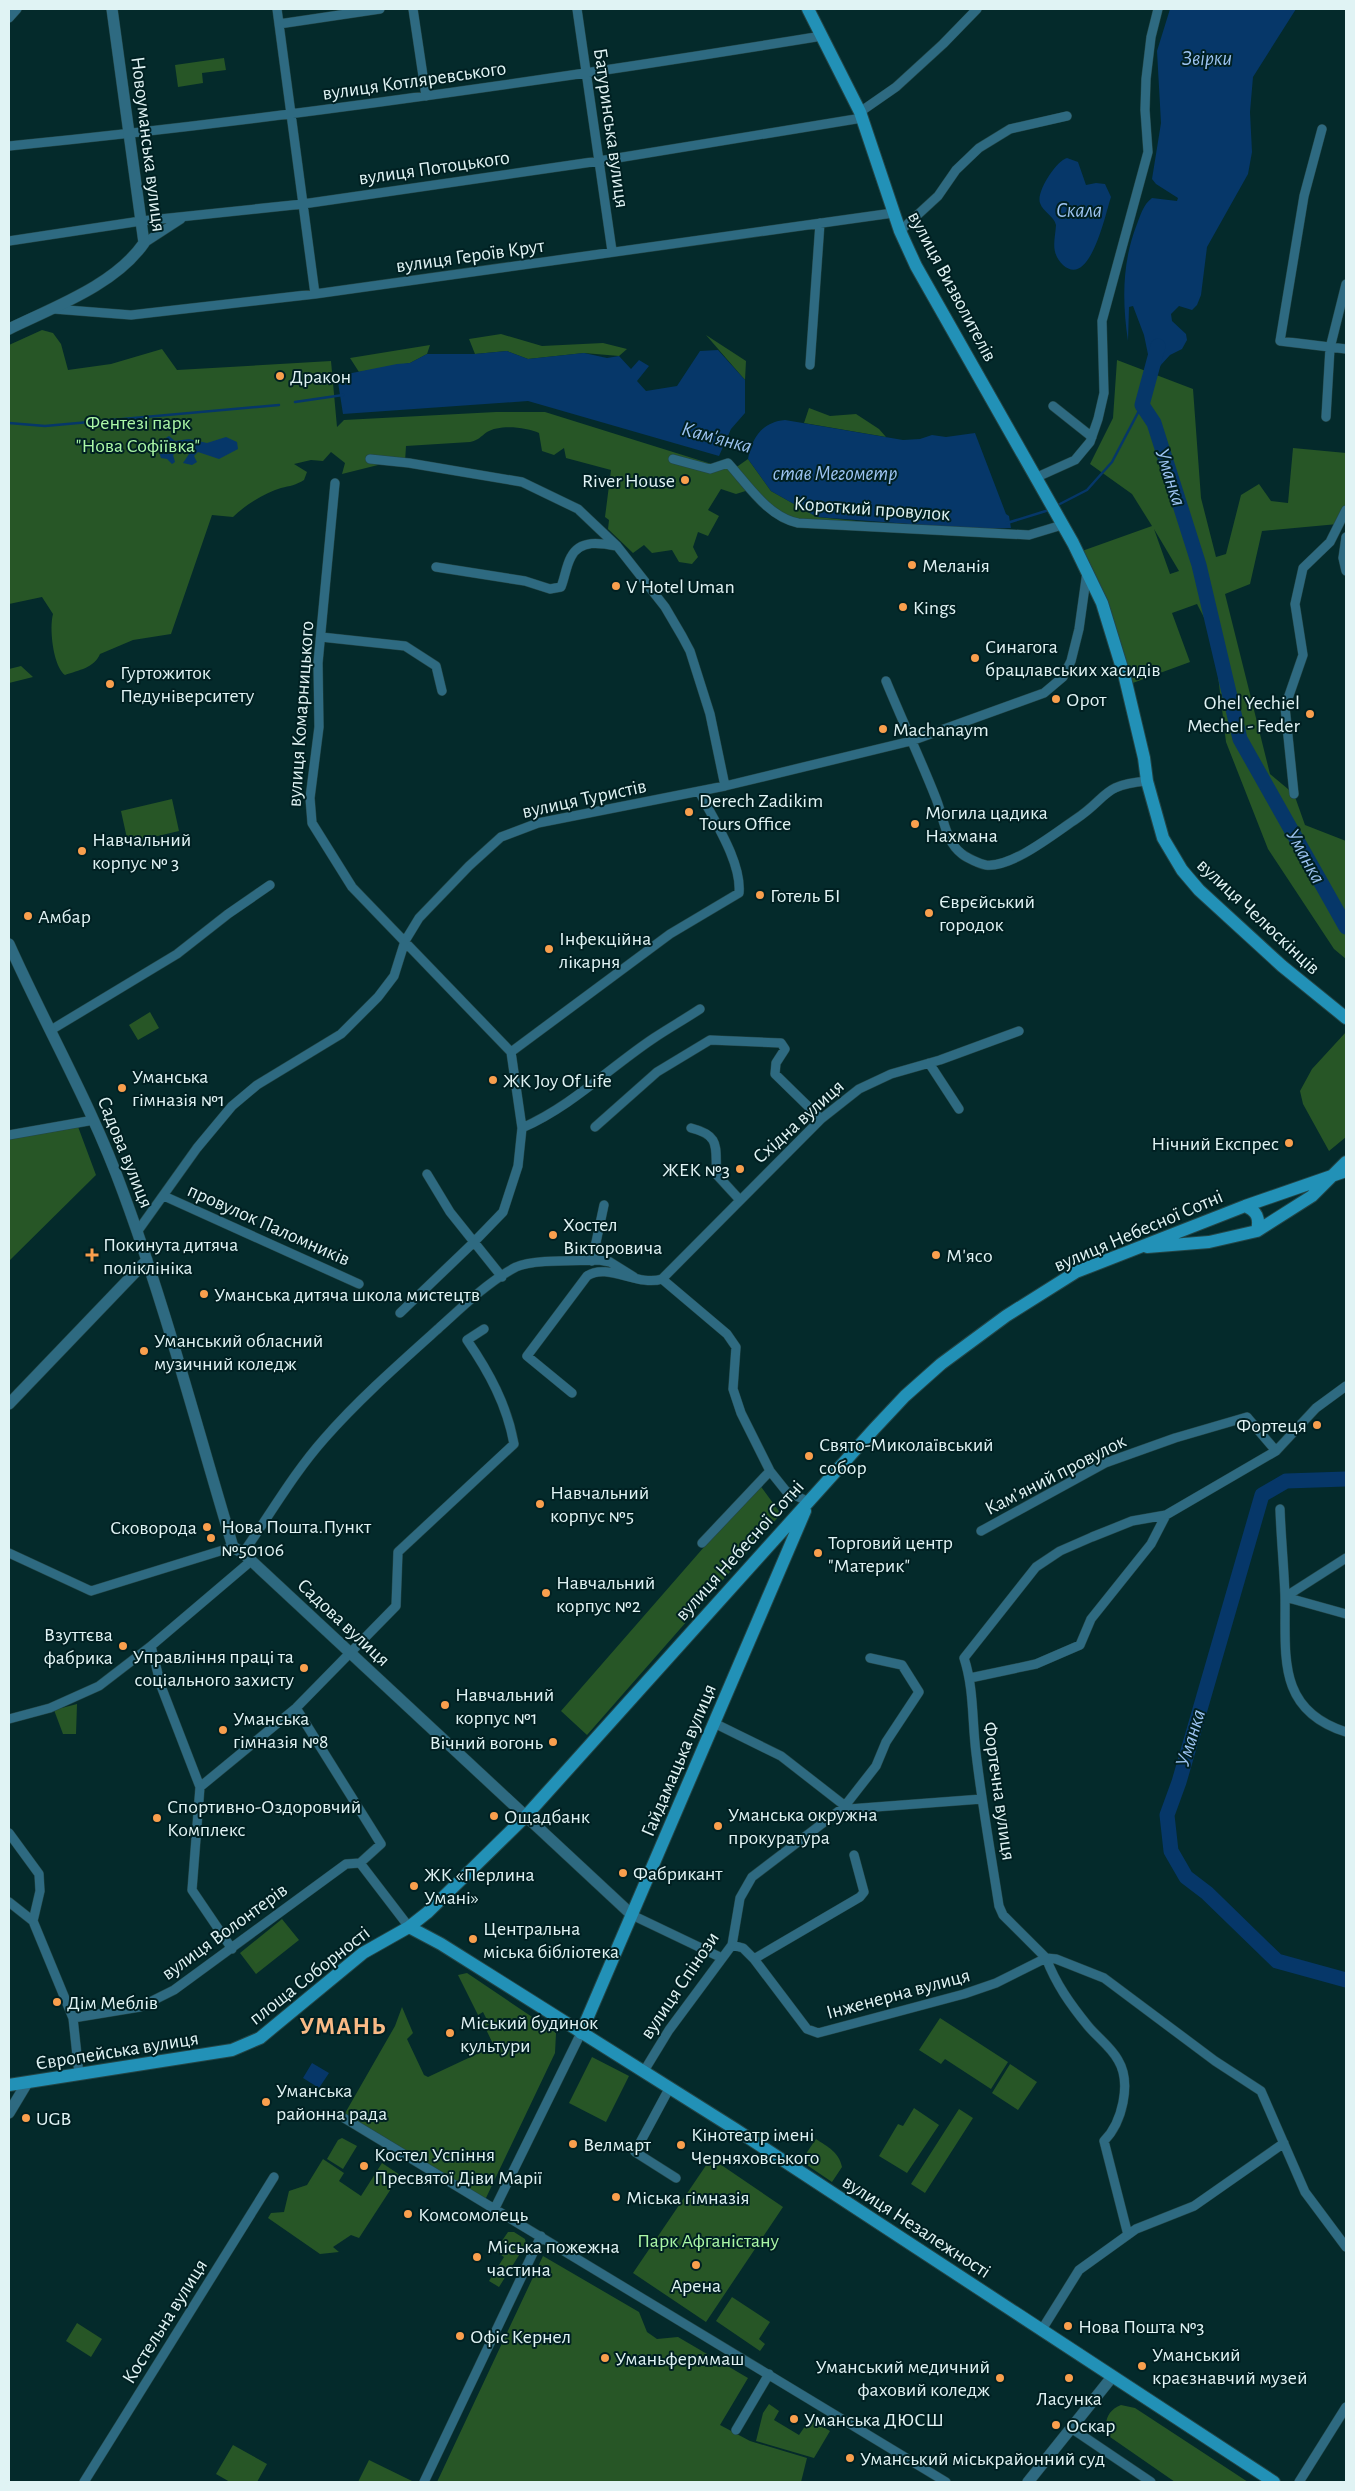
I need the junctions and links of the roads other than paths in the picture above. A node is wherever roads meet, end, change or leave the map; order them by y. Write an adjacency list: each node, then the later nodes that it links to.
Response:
1 (17, 9): 10 (street)
2 (112, 9): 19 (street, Новоуманська вулиця)
3 (277, 9): 11 (street)
4 (380, 9): 11 (street)
5 (413, 9): 14 (street)
6 (577, 9): 13 (street, Батуринська вулиця)
7 (808, 9): 12 (main road, вулиця Визволителів)
8 (977, 9): 16 (street)
9 (1158, 9): 40 (street)
10 (9, 18)
11 (279, 24): 15 (street)
12 (822, 36): 13 (street, вулиця Котляревського); 16 (main road, вулиця Визволителів)
13 (586, 74): 14 (street, вулиця Котляревського); 21 (street, Батуринська вулиця)
14 (426, 96): 15 (street, вулиця Котляревського)
15 (291, 114): 19 (street, вулиця Котляревського); 22 (street)
16 (861, 115): 21 (street, вулиця Потоцького); 23 (main road, вулиця Визволителів)
17 (1066, 116): 27 (street)
18 (1322, 129): 35 (street)
19 (129, 134): 20 (street, вулиця Котляревського); 25 (street, Новоуманська вулиця)
20 (9, 146)
21 (598, 161): 22 (street, вулиця Потоцького); 30 (street, Батуринська вулиця)
22 (303, 204): 24 (street, вулиця Потоцького); 32 (street)
23 (893, 213): 26 (street, вулиця Героїв Крут); 27 (main road, вулиця Визволителів)
24 (184, 218): 25 (street, вулиця Потоцького); 29 (street)
25 (141, 221): 28 (street, вулиця Потоцького); 29 (street, Новоуманська вулиця)
26 (820, 223): 30 (street, вулиця Героїв Крут); 37 (street)
27 (900, 231): 43 (main road, вулиця Визволителів)
28 (9, 242)
29 (144, 243): 33 (street, Новоуманська вулиця)
30 (612, 252): 32 (street, вулиця Героїв Крут)
31 (1346, 284): 35 (street)
32 (315, 294): 33 (street, вулиця Героїв Крут)
33 (51, 308): 34 (street, Новоуманська вулиця)
34 (9, 329)
35 (1330, 348): 36 (street); 39 (street)
36 (1346, 349)
37 (810, 365)
38 (1053, 406): 40 (street)
39 (1326, 417)
40 (1092, 437): 43 (street)
41 (370, 459): 48 (street)
42 (673, 459): 46 (street, Короткий провулок)
43 (1035, 478): 46 (main road, вулиця Визволителів)
44 (335, 483): 52 (street, вулиця Комарницького)
45 (1346, 510): 59 (street)
46 (1060, 522): 50 (main road, вулиця Визволителів)
47 (1346, 537): 51 (street)
48 (618, 546): 49 (street); 57 (street)
49 (436, 567)
50 (1087, 570): 55 (street, вулиця Туристів); 56 (main road, вулиця Челюскінців)
51 (1346, 571)
52 (321, 637): 54 (street); 61 (street, вулиця Комарницького)
53 (886, 682): 55 (street)
54 (442, 691)
55 (910, 741): 56 (street); 57 (street, вулиця Туристів)
56 (1147, 781): 64 (main road, вулиця Челюскінців)
57 (725, 786): 58 (street, вулиця Туристів)
58 (699, 791): 61 (street, вулиця Туристів); 67 (street)
59 (1294, 794)
60 (270, 885): 65 (street)
61 (405, 941): 67 (street, вулиця Комарницького); 80 (street, вулиця Туристів)
62 (9, 944): 65 (street, Садова вулиця)
63 (700, 1009): 73 (street)
64 (1346, 1018)
65 (51, 1030): 71 (street, Садова вулиця)
66 (1019, 1031): 68 (street, Східна вулиця)
67 (511, 1052): 73 (street)
68 (929, 1063): 69 (street); 70 (street, Східна вулиця)
69 (958, 1109)
70 (821, 1119): 72 (street); 81 (street, Східна вулиця)
71 (94, 1120): 75 (street); 85 (street, Садова вулиця)
72 (595, 1127)
73 (522, 1128): 86 (street)
74 (691, 1128): 81 (street)
75 (9, 1135)
76 (1346, 1162): 79 (main road)
77 (1346, 1171): 79 (main road)
78 (427, 1174): 86 (street)
79 (1334, 1177): 83 (main road, вулиця Небесної Сотні); 84 (main road)
80 (164, 1196): 85 (street, вулиця Туристів); 93 (street, провулок Паломників)
81 (739, 1200): 92 (street, Східна вулиця)
82 (604, 1205): 89 (street)
83 (1245, 1206): 84 (main road); 87 (main road, вулиця Небесної Сотні)
84 (1257, 1231): 87 (main road)
85 (137, 1232): 88 (street, Садова вулиця)
86 (474, 1243): 90 (street); 94 (street)
87 (1132, 1249): 101 (main road, вулиця Небесної Сотні)
88 (147, 1260): 98 (street); 107 (street, Садова вулиця)
89 (592, 1261): 90 (street); 91 (street)
90 (502, 1277): 107 (street)
91 (634, 1277): 92 (street); 97 (street)
92 (662, 1278): 100 (street)
93 (359, 1284)
94 (400, 1312)
95 (484, 1329): 115 (street)
96 (1346, 1386): 99 (street, Фортечна вулиця)
97 (572, 1392)
98 (9, 1404)
99 (1276, 1450): 103 (street, Фортечна вулиця); 104 (street, Камʼяний провулок)
100 (770, 1471): 101 (street); 105 (street, вулиця Небесної Сотні)
101 (809, 1502): 106 (main road, вулиця Небесної Сотні); 109 (main road, Гайдамацька вулиця)
102 (1280, 1509): 112 (street)
103 (1166, 1515): 117 (street); 117 (street, Фортечна вулиця)
104 (981, 1531)
105 (702, 1543)
106 (766, 1549): 109 (main road); 125 (main road, вулиця Небесної Сотні)
107 (238, 1550): 108 (street); 111 (street, Садова вулиця)
108 (9, 1554)
109 (786, 1554): 120 (main road, Гайдамацька вулиця)
110 (1346, 1558): 112 (street)
111 (251, 1562): 114 (street); 115 (street, Садова вулиця)
112 (1285, 1597): 113 (street); 121 (street)
113 (1346, 1614)
114 (151, 1646): 119 (street); 122 (street)
115 (351, 1654): 118 (street); 125 (street, Садова вулиця)
116 (870, 1658): 124 (street, вулиця Спінози)
117 (970, 1678): 123 (street, Фортечна вулиця)
118 (296, 1708): 122 (street); 128 (street, вулиця Волонтерів)
119 (9, 1719)
120 (714, 1723): 124 (street); 130 (main road, Гайдамацька вулиця)
121 (1346, 1732)
122 (200, 1787): 134 (street)
123 (982, 1799): 124 (street); 136 (street, Фортечна вулиця)
124 (844, 1807): 133 (street, вулиця Спінози)
125 (525, 1817): 130 (street, Садова вулиця); 132 (main road, вулиця Небесної Сотні)
126 (9, 1833): 131 (street)
127 (854, 1855): 137 (street)
128 (360, 1863): 132 (street); 134 (street, вулиця Волонтерів)
129 (9, 1902): 131 (street)
130 (632, 1915): 135 (street); 139 (main road, Гайдамацька вулиця)
131 (33, 1921): 138 (street)
132 (409, 1927): 139 (main road, вулиця Незалежності); 140 (main road, площа Соборності)
133 (732, 1945): 135 (street, вулиця Спінози); 137 (street, Інженерна вулиця)
134 (232, 1949): 138 (street, вулиця Волонтерів)
135 (722, 1958): 141 (street, вулиця Спінози)
136 (1046, 1958): 137 (street, Інженерна вулиця); 148 (street, Фортечна вулиця); 152 (street)
137 (754, 1959)
138 (73, 2018): 142 (street)
139 (581, 2033): 141 (main road, вулиця Незалежності); 151 (street)
140 (232, 2050): 142 (main road, Європейська вулиця)
141 (644, 2071): 145 (main road, вулиця Незалежності)
142 (78, 2074): 143 (main road, Європейська вулиця)
143 (27, 2083): 144 (main road, Європейська вулиця); 146 (street)
144 (9, 2085)
145 (670, 2087): 150 (street); 155 (main road, вулиця Незалежності)
146 (9, 2113)
147 (344, 2118): 151 (street)
148 (1284, 2143): 152 (street); 154 (street, Фортечна вулиця)
149 (274, 2178): 161 (street, Костельна вулиця)
150 (676, 2178)
151 (494, 2210): 153 (street)
152 (1128, 2235): 155 (street)
153 (541, 2236): 156 (street); 162 (street)
154 (1346, 2247)
155 (1041, 2331): 157 (main road, вулиця Незалежності)
156 (768, 2374): 160 (street); 163 (street)
157 (1112, 2377): 159 (street); 166 (main road, вулиця Незалежності)
158 (1346, 2407): 167 (street)
159 (1071, 2428): 164 (street); 165 (street)
160 (736, 2430)
161 (84, 2482)
162 (424, 2482)
163 (946, 2482)
164 (1028, 2482)
165 (1151, 2482)
166 (1274, 2482)
167 (1299, 2482)

